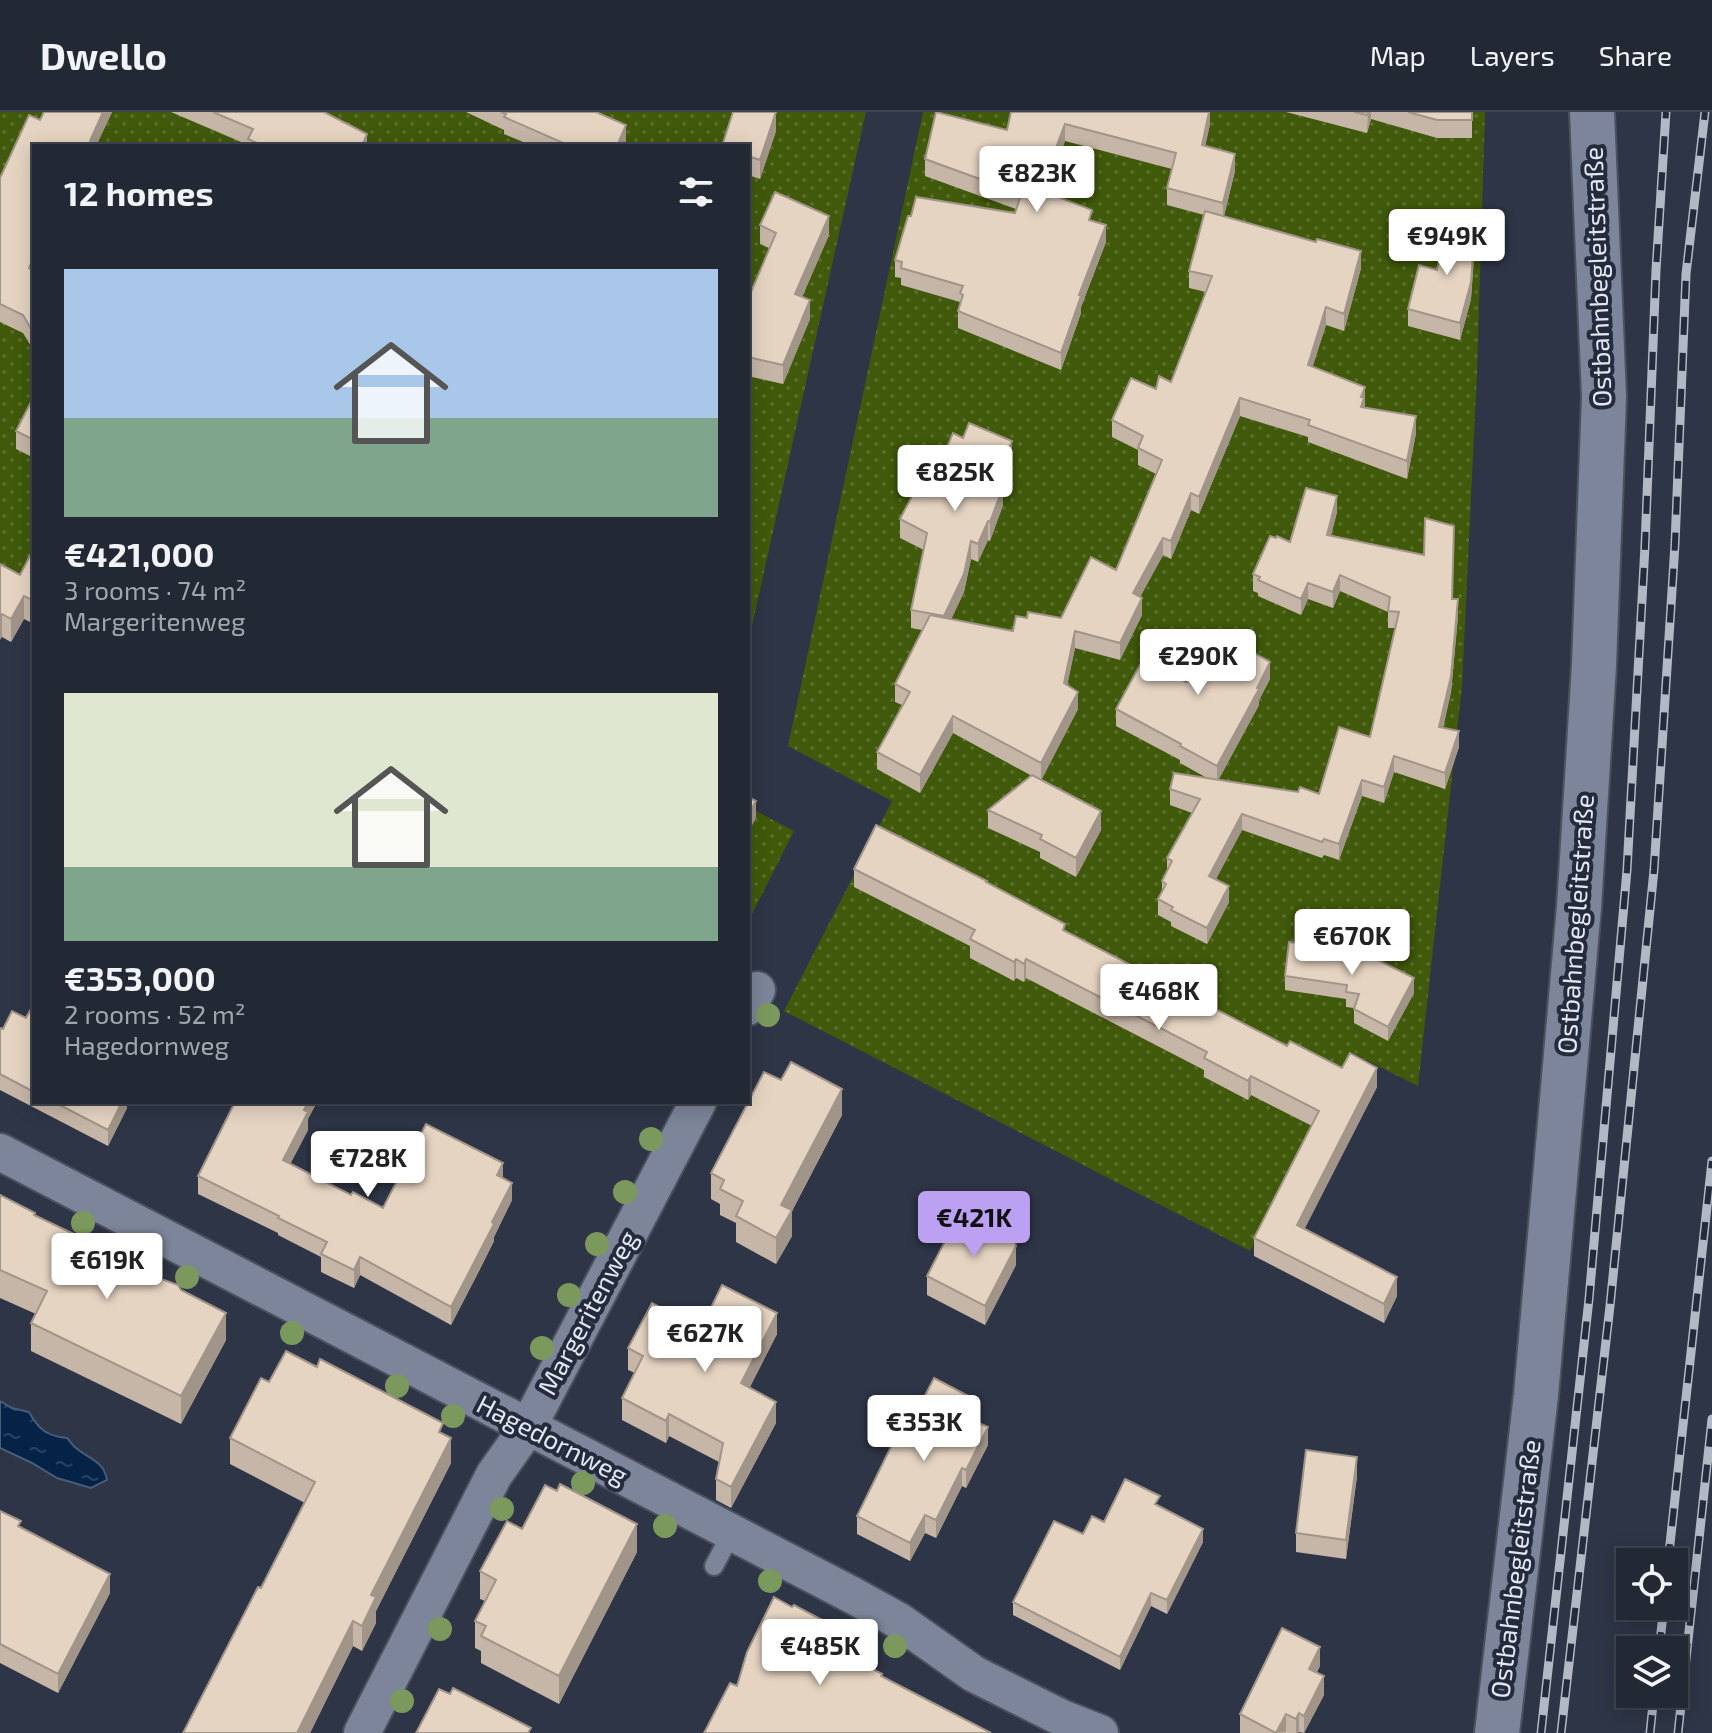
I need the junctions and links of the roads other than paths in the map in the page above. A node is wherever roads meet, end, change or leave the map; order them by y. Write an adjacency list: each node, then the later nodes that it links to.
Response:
1 (1592, 112): 9 (street, Ostbahnbegleitstraße)
2 (697, 1104): 4 (street, Margeritenweg)
3 (0, 1152): 4 (street, Hagedornweg)
4 (528, 1427): 5 (street, Hagedornweg); 7 (street, Margeritenweg)
5 (732, 1532): 6 (lane); 8 (street, Hagedornweg)
6 (714, 1566)
7 (362, 1733)
8 (1100, 1733)
9 (1497, 1733)

